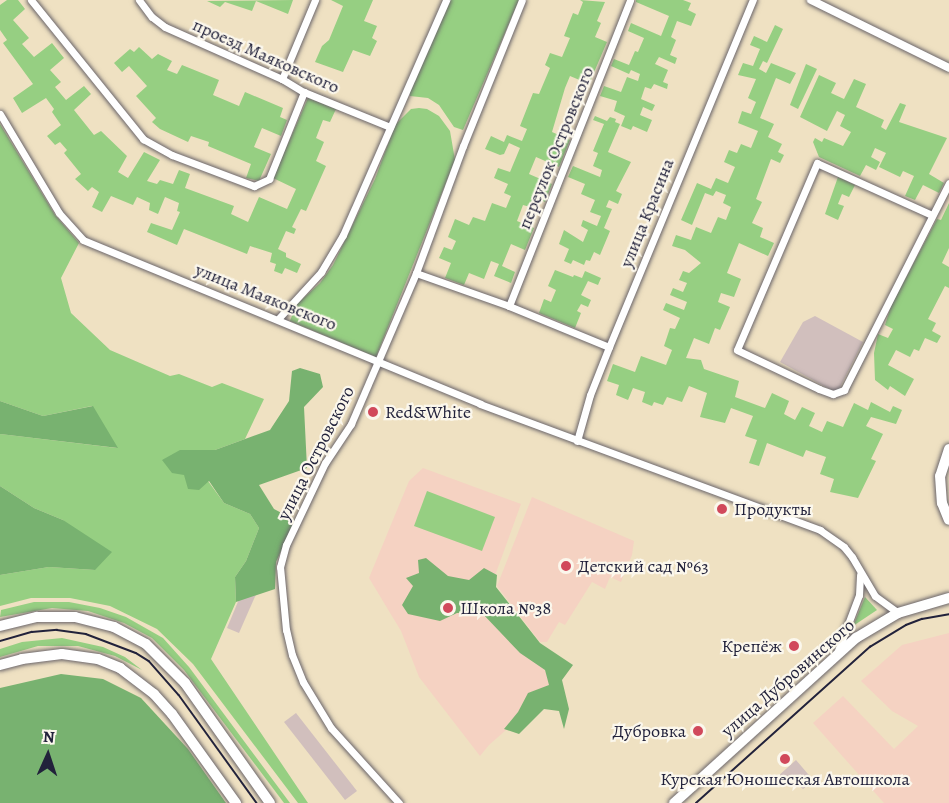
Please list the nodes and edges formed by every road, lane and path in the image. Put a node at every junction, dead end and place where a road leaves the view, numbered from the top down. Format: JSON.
{"nodes":[{"id":1,"x":31,"y":0,"type":"edge"},
{"id":2,"x":139,"y":0,"type":"edge"},
{"id":3,"x":315,"y":0,"type":"edge"},
{"id":4,"x":446,"y":0,"type":"edge"},
{"id":5,"x":522,"y":0,"type":"edge"},
{"id":6,"x":630,"y":0,"type":"edge"},
{"id":7,"x":753,"y":0,"type":"edge"},
{"id":8,"x":811,"y":0,"type":"edge"},
{"id":9,"x":949,"y":68,"type":"edge"},
{"id":10,"x":282,"y":79,"type":"junction"},
{"id":11,"x":304,"y":92,"type":"junction"},
{"id":12,"x":0,"y":114,"type":"edge"},
{"id":13,"x":390,"y":126,"type":"junction"},
{"id":14,"x":949,"y":183,"type":"edge"},
{"id":15,"x":932,"y":215,"type":"junction"},
{"id":16,"x":416,"y":273,"type":"junction"},
{"id":17,"x":509,"y":306,"type":"junction"},
{"id":18,"x":278,"y":319,"type":"junction"},
{"id":19,"x":609,"y":347,"type":"junction"},
{"id":20,"x":376,"y":361,"type":"junction"},
{"id":21,"x":577,"y":441,"type":"junction"},
{"id":22,"x":949,"y":448,"type":"edge"},
{"id":23,"x":941,"y":469,"type":"junction"},
{"id":24,"x":949,"y":495,"type":"edge"},
{"id":25,"x":949,"y":520,"type":"edge"},
{"id":26,"x":858,"y":567,"type":"junction"},
{"id":27,"x":945,"y":600,"type":"edge"},
{"id":28,"x":898,"y":613,"type":"junction"},
{"id":29,"x":0,"y":626,"type":"edge"},
{"id":30,"x":836,"y":654,"type":"junction"},
{"id":31,"x":0,"y":665,"type":"edge"},
{"id":32,"x":236,"y":803,"type":"edge"},
{"id":33,"x":270,"y":803,"type":"edge"},
{"id":34,"x":399,"y":803,"type":"edge"},
{"id":35,"x":674,"y":803,"type":"edge"}],
"edges":[{"from":1,"to":11,"type":"street"},
{"from":2,"to":10,"type":"street","name":"проезд Маяковского"},
{"from":3,"to":10,"type":"street"},
{"from":4,"to":13,"type":"street"},
{"from":5,"to":16,"type":"street","name":"улица Островского"},
{"from":6,"to":17,"type":"street","name":"переулок Островского"},
{"from":7,"to":19,"type":"street","name":"улица Красина"},
{"from":8,"to":9,"type":"street"},
{"from":10,"to":11,"type":"street","name":"проезд Маяковского"},
{"from":11,"to":13,"type":"street","name":"проезд Маяковского"},
{"from":12,"to":18,"type":"street","name":"улица Маяковского"},
{"from":13,"to":18,"type":"street"},
{"from":14,"to":15,"type":"street"},
{"from":15,"to":15,"type":"street"},
{"from":16,"to":17,"type":"street"},
{"from":16,"to":20,"type":"street","name":"улица Островского"},
{"from":17,"to":19,"type":"street"},
{"from":18,"to":20,"type":"street","name":"улица Маяковского"},
{"from":19,"to":21,"type":"street","name":"улица Красина"},
{"from":20,"to":21,"type":"street","name":"улица Маяковского"},
{"from":20,"to":34,"type":"street","name":"улица Островского"},
{"from":21,"to":26,"type":"street","name":"улица Маяковского"},
{"from":22,"to":23,"type":"main road"},
{"from":23,"to":24,"type":"main road"},
{"from":23,"to":25,"type":"main road"},
{"from":26,"to":28,"type":"street","name":"улица Маяковского"},
{"from":26,"to":30,"type":"street"},
{"from":27,"to":28,"type":"main road","name":"улица Дубровинского"},
{"from":28,"to":30,"type":"main road","name":"улица Дубровинского"},
{"from":29,"to":33,"type":"main road"},
{"from":30,"to":35,"type":"main road","name":"улица Дубровинского"},
{"from":31,"to":32,"type":"main road"}]}
